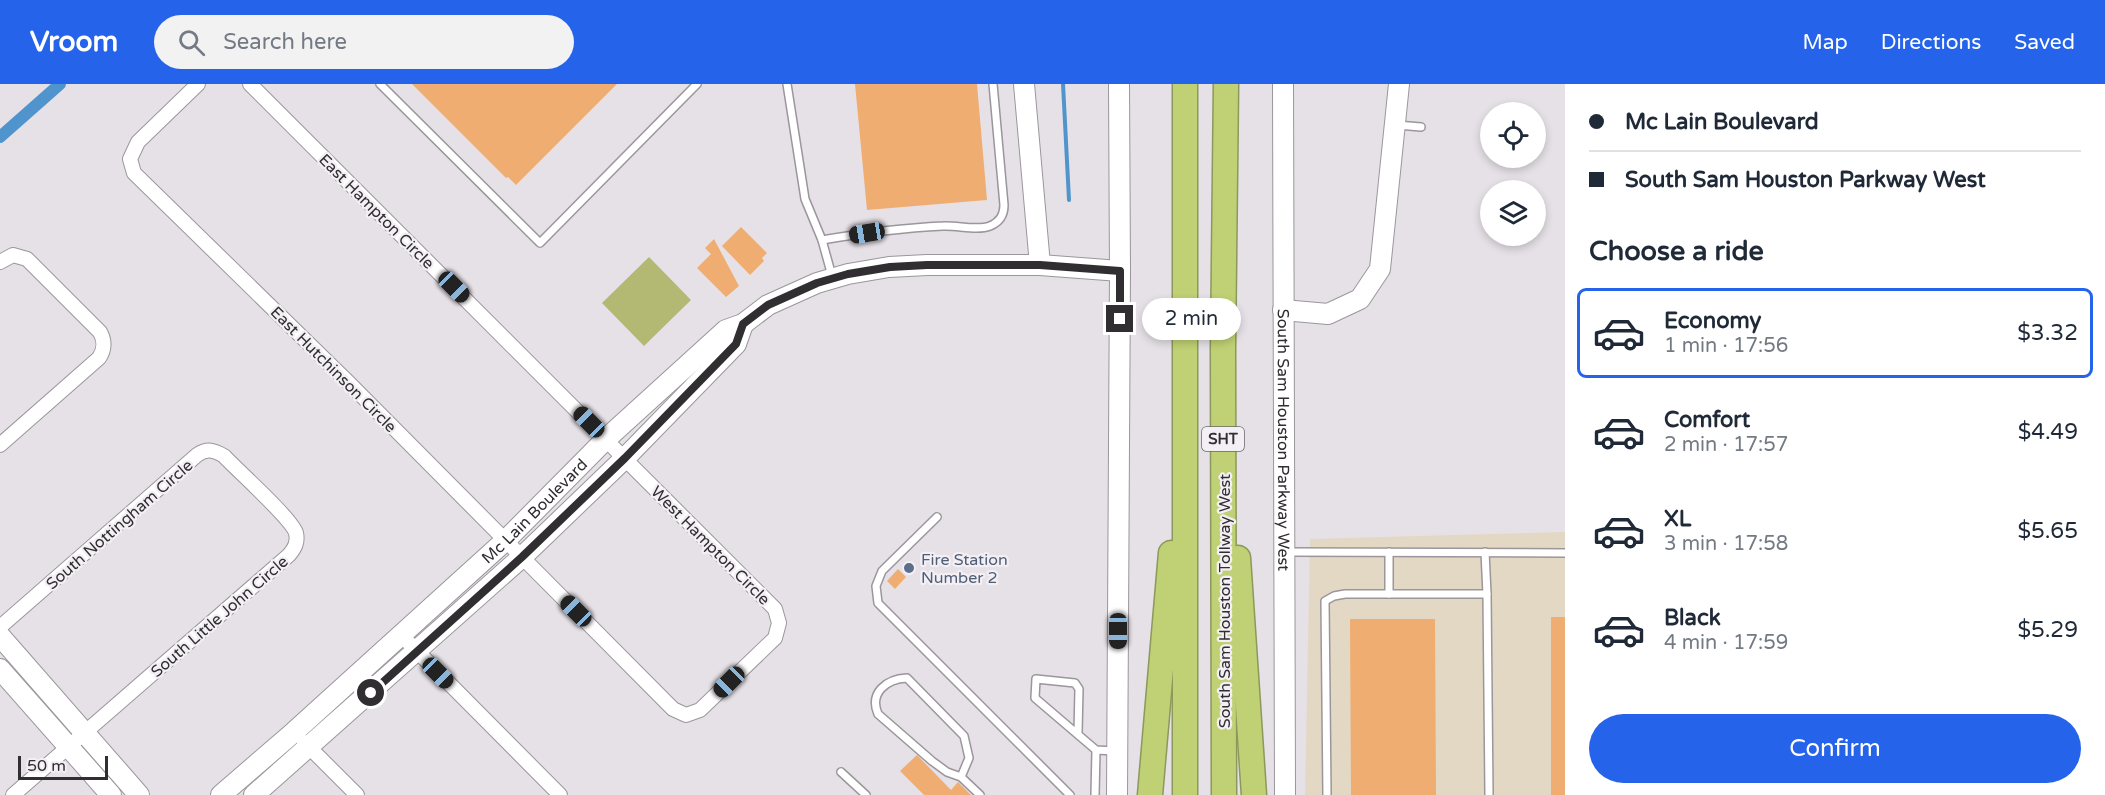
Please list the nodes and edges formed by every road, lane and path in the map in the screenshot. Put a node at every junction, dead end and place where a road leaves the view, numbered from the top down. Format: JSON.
{"nodes":[{"id":1,"x":198,"y":84,"type":"edge"},
{"id":2,"x":250,"y":84,"type":"edge"},
{"id":3,"x":380,"y":84,"type":"edge"},
{"id":4,"x":697,"y":84,"type":"edge"},
{"id":5,"x":787,"y":84,"type":"edge"},
{"id":6,"x":993,"y":84,"type":"edge"},
{"id":7,"x":1024,"y":84,"type":"edge"},
{"id":8,"x":1119,"y":84,"type":"edge"},
{"id":9,"x":1185,"y":84,"type":"edge"},
{"id":10,"x":1226,"y":84,"type":"edge"},
{"id":11,"x":1282,"y":84,"type":"edge"},
{"id":12,"x":1398,"y":84,"type":"edge"},
{"id":13,"x":1394,"y":125,"type":"junction"},
{"id":14,"x":1421,"y":127,"type":"dead end"},
{"id":15,"x":822,"y":240,"type":"junction"},
{"id":16,"x":0,"y":262,"type":"edge"},
{"id":17,"x":1040,"y":265,"type":"junction"},
{"id":18,"x":1120,"y":271,"type":"junction"},
{"id":19,"x":832,"y":278,"type":"junction"},
{"id":20,"x":1283,"y":310,"type":"junction"},
{"id":21,"x":743,"y":324,"type":"junction"},
{"id":22,"x":1223,"y":350,"type":"junction"},
{"id":23,"x":680,"y":372,"type":"junction"},
{"id":24,"x":695,"y":386,"type":"junction"},
{"id":25,"x":1184,"y":386,"type":"junction"},
{"id":26,"x":606,"y":439,"type":"junction"},
{"id":27,"x":0,"y":445,"type":"edge"},
{"id":28,"x":625,"y":458,"type":"junction"},
{"id":29,"x":240,"y":472,"type":"joint"},
{"id":30,"x":937,"y":517,"type":"dead end"},
{"id":31,"x":506,"y":540,"type":"junction"},
{"id":32,"x":1285,"y":552,"type":"junction"},
{"id":33,"x":1389,"y":552,"type":"junction"},
{"id":34,"x":1485,"y":552,"type":"junction"},
{"id":35,"x":1565,"y":552,"type":"edge"},
{"id":36,"x":522,"y":557,"type":"junction"},
{"id":37,"x":1389,"y":594,"type":"junction"},
{"id":38,"x":1487,"y":594,"type":"junction"},
{"id":39,"x":0,"y":627,"type":"edge"},
{"id":40,"x":0,"y":636,"type":"edge"},
{"id":41,"x":402,"y":636,"type":"junction"},
{"id":42,"x":417,"y":652,"type":"junction"},
{"id":43,"x":0,"y":669,"type":"edge"},
{"id":44,"x":294,"y":732,"type":"junction"},
{"id":45,"x":84,"y":733,"type":"junction"},
{"id":46,"x":1078,"y":733,"type":"junction"},
{"id":47,"x":68,"y":747,"type":"junction"},
{"id":48,"x":309,"y":747,"type":"junction"},
{"id":49,"x":1096,"y":750,"type":"junction"},
{"id":50,"x":1117,"y":751,"type":"junction"},
{"id":51,"x":841,"y":772,"type":"dead end"},
{"id":52,"x":961,"y":777,"type":"junction"},
{"id":53,"x":225,"y":794,"type":"edge"},
{"id":54,"x":13,"y":795,"type":"edge"},
{"id":55,"x":111,"y":795,"type":"edge"},
{"id":56,"x":139,"y":795,"type":"edge"},
{"id":57,"x":254,"y":795,"type":"edge"},
{"id":58,"x":357,"y":795,"type":"edge"},
{"id":59,"x":560,"y":795,"type":"edge"},
{"id":60,"x":866,"y":795,"type":"edge"},
{"id":61,"x":980,"y":795,"type":"edge"},
{"id":62,"x":1070,"y":795,"type":"edge"},
{"id":63,"x":1095,"y":795,"type":"edge"},
{"id":64,"x":1117,"y":795,"type":"edge"},
{"id":65,"x":1150,"y":795,"type":"edge"},
{"id":66,"x":1185,"y":795,"type":"edge"},
{"id":67,"x":1224,"y":795,"type":"edge"},
{"id":68,"x":1254,"y":795,"type":"edge"},
{"id":69,"x":1286,"y":795,"type":"edge"},
{"id":70,"x":1327,"y":795,"type":"edge"},
{"id":71,"x":1489,"y":795,"type":"edge"}],
"edges":[{"from":1,"to":31,"type":"street","name":"East Hutchinson Circle"},
{"from":2,"to":26,"type":"street","name":"East Hampton Circle"},
{"from":3,"to":4,"type":"lane"},
{"from":5,"to":15,"type":"lane"},
{"from":6,"to":15,"type":"lane"},
{"from":7,"to":17,"type":"street"},
{"from":8,"to":18,"type":"street"},
{"from":9,"to":25,"type":"highway","number":"SHT"},
{"from":10,"to":22,"type":"highway","name":"South Sam Houston Tollway West","number":"SHT"},
{"from":11,"to":20,"type":"street","name":"South Sam Houston Parkway West"},
{"from":12,"to":13,"type":"street"},
{"from":13,"to":14,"type":"lane"},
{"from":13,"to":20,"type":"street"},
{"from":15,"to":19,"type":"lane"},
{"from":16,"to":27,"type":"street"},
{"from":17,"to":18,"type":"street"},
{"from":17,"to":19,"type":"street"},
{"from":18,"to":50,"type":"street"},
{"from":19,"to":21,"type":"street"},
{"from":20,"to":32,"type":"street","name":"South Sam Houston Parkway West"},
{"from":21,"to":23,"type":"street","name":"Mc Lain Boulevard"},
{"from":21,"to":24,"type":"street","name":"Mc Lain Boulevard"},
{"from":22,"to":67,"type":"highway","name":"South Sam Houston Tollway West","number":"SHT"},
{"from":22,"to":68,"type":"highway"},
{"from":23,"to":24,"type":"street"},
{"from":23,"to":26,"type":"street","name":"Mc Lain Boulevard"},
{"from":24,"to":28,"type":"street","name":"Mc Lain Boulevard"},
{"from":25,"to":65,"type":"highway"},
{"from":25,"to":66,"type":"highway","number":"SHT"},
{"from":26,"to":28,"type":"street","name":"West Hampton Circle"},
{"from":26,"to":31,"type":"street","name":"Mc Lain Boulevard"},
{"from":28,"to":36,"type":"street","name":"Mc Lain Boulevard"},
{"from":28,"to":36,"type":"street","name":"West Hampton Circle"},
{"from":29,"to":39,"type":"street","name":"South Nottingham Circle"},
{"from":29,"to":45,"type":"street","name":"South Little John Circle"},
{"from":30,"to":62,"type":"lane"},
{"from":31,"to":36,"type":"street","name":"East Hutchinson Circle"},
{"from":31,"to":41,"type":"street","name":"Mc Lain Boulevard"},
{"from":32,"to":33,"type":"lane"},
{"from":32,"to":69,"type":"street","name":"South Sam Houston Parkway West"},
{"from":33,"to":34,"type":"lane"},
{"from":33,"to":37,"type":"lane"},
{"from":34,"to":35,"type":"lane"},
{"from":34,"to":38,"type":"lane"},
{"from":36,"to":42,"type":"street","name":"Mc Lain Boulevard"},
{"from":37,"to":38,"type":"lane"},
{"from":37,"to":70,"type":"lane"},
{"from":38,"to":71,"type":"lane"},
{"from":40,"to":45,"type":"street"},
{"from":41,"to":42,"type":"street"},
{"from":41,"to":44,"type":"street","name":"Mc Lain Boulevard"},
{"from":42,"to":48,"type":"street","name":"Mc Lain Boulevard"},
{"from":42,"to":59,"type":"street"},
{"from":43,"to":47,"type":"street"},
{"from":44,"to":48,"type":"street"},
{"from":44,"to":53,"type":"street","name":"Mc Lain Boulevard"},
{"from":45,"to":47,"type":"street","name":"South Little John Circle"},
{"from":45,"to":56,"type":"street"},
{"from":46,"to":46,"type":"lane"},
{"from":46,"to":49,"type":"lane"},
{"from":47,"to":54,"type":"street","name":"South Little John Circle"},
{"from":47,"to":55,"type":"street"},
{"from":48,"to":57,"type":"street","name":"Mc Lain Boulevard"},
{"from":48,"to":58,"type":"street"},
{"from":49,"to":50,"type":"lane"},
{"from":49,"to":63,"type":"lane"},
{"from":50,"to":64,"type":"street"},
{"from":51,"to":60,"type":"lane"},
{"from":52,"to":52,"type":"lane"},
{"from":52,"to":61,"type":"lane"}]}
